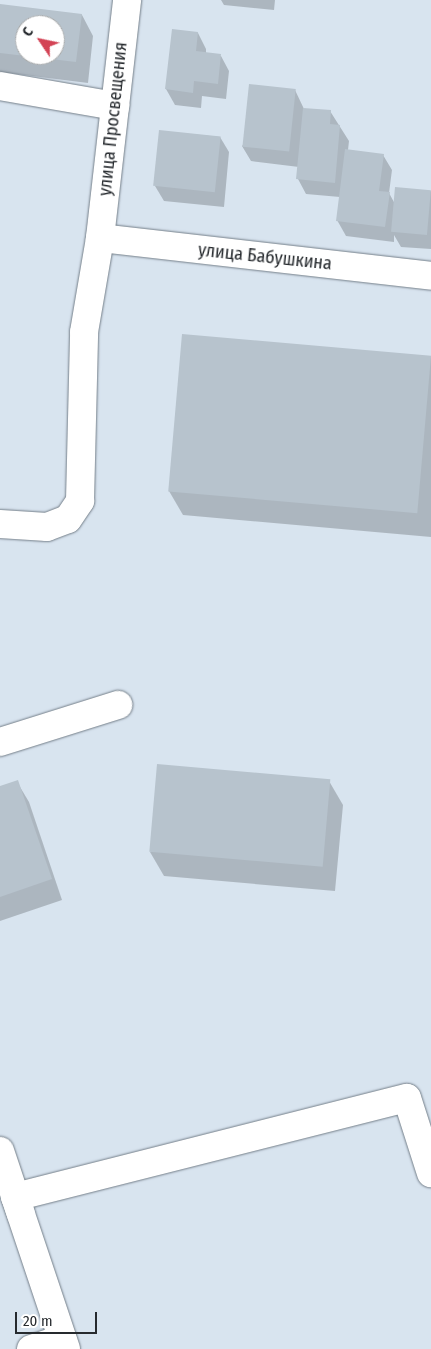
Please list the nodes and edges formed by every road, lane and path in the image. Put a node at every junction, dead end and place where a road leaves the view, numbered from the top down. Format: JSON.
{"nodes":[{"id":1,"x":126,"y":0,"type":"edge"},
{"id":2,"x":0,"y":86,"type":"edge"},
{"id":3,"x":115,"y":106,"type":"junction"},
{"id":4,"x":100,"y":238,"type":"junction"},
{"id":5,"x":431,"y":276,"type":"edge"},
{"id":6,"x":0,"y":524,"type":"edge"},
{"id":7,"x":118,"y":705,"type":"dead end"},
{"id":8,"x":0,"y":742,"type":"edge"},
{"id":9,"x":0,"y":1151,"type":"edge"},
{"id":10,"x":431,"y":1173,"type":"edge"},
{"id":11,"x":15,"y":1197,"type":"junction"},
{"id":12,"x":64,"y":1346,"type":"edge"},
{"id":13,"x":31,"y":1349,"type":"edge"}],
"edges":[{"from":1,"to":3,"type":"street","name":"улица Просвещения"},
{"from":2,"to":3,"type":"street"},
{"from":3,"to":4,"type":"street","name":"улица Просвещения"},
{"from":4,"to":5,"type":"street","name":"улица Бабушкина"},
{"from":4,"to":6,"type":"street","name":"улица Просвещения"},
{"from":7,"to":8,"type":"street"},
{"from":9,"to":11,"type":"street"},
{"from":10,"to":11,"type":"street"},
{"from":11,"to":12,"type":"street"},
{"from":12,"to":13,"type":"street"}]}
